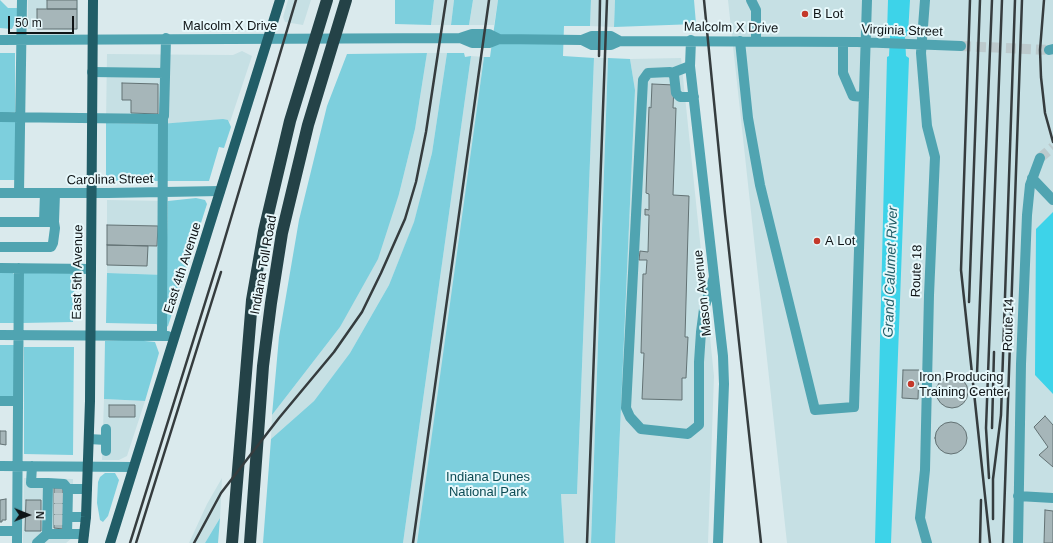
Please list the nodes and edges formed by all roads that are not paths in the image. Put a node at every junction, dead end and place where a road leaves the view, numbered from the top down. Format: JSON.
{"nodes":[{"id":1,"x":22,"y":0,"type":"edge"},
{"id":2,"x":93,"y":0,"type":"edge"},
{"id":3,"x":280,"y":0,"type":"edge"},
{"id":4,"x":321,"y":0,"type":"edge"},
{"id":5,"x":327,"y":0,"type":"edge"},
{"id":6,"x":346,"y":0,"type":"edge"},
{"id":7,"x":354,"y":0,"type":"edge"},
{"id":8,"x":750,"y":0,"type":"edge"},
{"id":9,"x":867,"y":0,"type":"edge"},
{"id":10,"x":926,"y":0,"type":"edge"},
{"id":11,"x":166,"y":38,"type":"junction"},
{"id":12,"x":269,"y":39,"type":"junction"},
{"id":13,"x":0,"y":40,"type":"edge"},
{"id":14,"x":21,"y":40,"type":"junction"},
{"id":15,"x":93,"y":40,"type":"junction"},
{"id":16,"x":691,"y":40,"type":"junction"},
{"id":17,"x":740,"y":41,"type":"junction"},
{"id":18,"x":756,"y":41,"type":"junction"},
{"id":19,"x":842,"y":42,"type":"junction"},
{"id":20,"x":865,"y":43,"type":"junction"},
{"id":21,"x":921,"y":45,"type":"junction"},
{"id":22,"x":961,"y":46,"type":"tunnel mouth"},
{"id":23,"x":309,"y":58,"type":"junction"},
{"id":24,"x":329,"y":58,"type":"junction"},
{"id":25,"x":690,"y":66,"type":"junction"},
{"id":26,"x":92,"y":72,"type":"junction"},
{"id":27,"x":165,"y":73,"type":"junction"},
{"id":28,"x":672,"y":73,"type":"junction"},
{"id":29,"x":694,"y":97,"type":"junction"},
{"id":30,"x":864,"y":97,"type":"junction"},
{"id":31,"x":0,"y":117,"type":"edge"},
{"id":32,"x":21,"y":118,"type":"junction"},
{"id":33,"x":93,"y":118,"type":"junction"},
{"id":34,"x":163,"y":118,"type":"junction"},
{"id":35,"x":1040,"y":158,"type":"tunnel mouth"},
{"id":36,"x":1032,"y":178,"type":"junction"},
{"id":37,"x":220,"y":191,"type":"junction"},
{"id":38,"x":163,"y":192,"type":"junction"},
{"id":39,"x":0,"y":193,"type":"edge"},
{"id":40,"x":20,"y":193,"type":"junction"},
{"id":41,"x":44,"y":193,"type":"junction"},
{"id":42,"x":55,"y":193,"type":"junction"},
{"id":43,"x":92,"y":193,"type":"junction"},
{"id":44,"x":1053,"y":200,"type":"edge"},
{"id":45,"x":0,"y":222,"type":"edge"},
{"id":46,"x":44,"y":222,"type":"junction"},
{"id":47,"x":54,"y":222,"type":"junction"},
{"id":48,"x":0,"y":247,"type":"edge"},
{"id":49,"x":0,"y":268,"type":"edge"},
{"id":50,"x":19,"y":268,"type":"junction"},
{"id":51,"x":91,"y":270,"type":"junction"},
{"id":52,"x":714,"y":276,"type":"junction"},
{"id":53,"x":0,"y":335,"type":"edge"},
{"id":54,"x":19,"y":335,"type":"junction"},
{"id":55,"x":91,"y":335,"type":"junction"},
{"id":56,"x":162,"y":336,"type":"junction"},
{"id":57,"x":175,"y":336,"type":"junction"},
{"id":58,"x":0,"y":400,"type":"edge"},
{"id":59,"x":18,"y":401,"type":"junction"},
{"id":60,"x":106,"y":429,"type":"dead end"},
{"id":61,"x":89,"y":439,"type":"junction"},
{"id":62,"x":106,"y":440,"type":"junction"},
{"id":63,"x":106,"y":451,"type":"dead end"},
{"id":64,"x":0,"y":466,"type":"edge"},
{"id":65,"x":17,"y":466,"type":"junction"},
{"id":66,"x":32,"y":466,"type":"junction"},
{"id":67,"x":61,"y":466,"type":"junction"},
{"id":68,"x":88,"y":467,"type":"junction"},
{"id":69,"x":133,"y":468,"type":"junction"},
{"id":70,"x":48,"y":484,"type":"junction"},
{"id":71,"x":87,"y":489,"type":"junction"},
{"id":72,"x":60,"y":494,"type":"junction"},
{"id":73,"x":1018,"y":496,"type":"junction"},
{"id":74,"x":1053,"y":498,"type":"edge"},
{"id":75,"x":59,"y":515,"type":"junction"},
{"id":76,"x":86,"y":517,"type":"junction"},
{"id":77,"x":0,"y":531,"type":"edge"},
{"id":78,"x":17,"y":531,"type":"junction"},
{"id":79,"x":47,"y":534,"type":"junction"},
{"id":80,"x":67,"y":534,"type":"junction"},
{"id":81,"x":84,"y":539,"type":"edge"},
{"id":82,"x":17,"y":543,"type":"edge"},
{"id":83,"x":37,"y":543,"type":"edge"},
{"id":84,"x":110,"y":543,"type":"edge"},
{"id":85,"x":232,"y":543,"type":"edge"},
{"id":86,"x":250,"y":543,"type":"edge"},
{"id":87,"x":718,"y":543,"type":"edge"},
{"id":88,"x":926,"y":543,"type":"edge"},
{"id":89,"x":1018,"y":543,"type":"edge"}],
"edges":[{"from":1,"to":14,"type":"street"},
{"from":2,"to":15,"type":"main road","name":"East 5th Avenue"},
{"from":3,"to":12,"type":"main road","name":"East 4th Avenue"},
{"from":4,"to":23,"type":"highway"},
{"from":5,"to":23,"type":"highway","name":"Indiana Toll Road"},
{"from":6,"to":24,"type":"highway","name":"Indiana Toll Road"},
{"from":7,"to":24,"type":"highway"},
{"from":8,"to":18,"type":"street"},
{"from":9,"to":20,"type":"street"},
{"from":10,"to":21,"type":"street","name":"Route 18"},
{"from":11,"to":12,"type":"street","name":"Malcolm X Drive"},
{"from":11,"to":15,"type":"street","name":"Malcolm X Drive"},
{"from":11,"to":27,"type":"street"},
{"from":12,"to":16,"type":"street","name":"Malcolm X Drive"},
{"from":12,"to":37,"type":"main road","name":"East 4th Avenue"},
{"from":13,"to":14,"type":"street","name":"Malcolm X Drive"},
{"from":14,"to":15,"type":"street","name":"Malcolm X Drive"},
{"from":14,"to":32,"type":"street"},
{"from":15,"to":26,"type":"main road","name":"East 5th Avenue"},
{"from":16,"to":17,"type":"street","name":"Malcolm X Drive"},
{"from":16,"to":25,"type":"street","name":"Mason Avenue"},
{"from":17,"to":18,"type":"street","name":"Malcolm X Drive"},
{"from":17,"to":30,"type":"street"},
{"from":18,"to":19,"type":"street","name":"Malcolm X Drive"},
{"from":19,"to":20,"type":"street","name":"Virginia Street"},
{"from":19,"to":30,"type":"street"},
{"from":20,"to":21,"type":"street","name":"Virginia Street"},
{"from":20,"to":30,"type":"street"},
{"from":21,"to":22,"type":"street","name":"Virginia Street"},
{"from":21,"to":88,"type":"street","name":"Route 18"},
{"from":23,"to":85,"type":"highway","name":"Indiana Toll Road"},
{"from":24,"to":86,"type":"highway","name":"Indiana Toll Road"},
{"from":25,"to":28,"type":"street"},
{"from":25,"to":29,"type":"street","name":"Mason Avenue"},
{"from":26,"to":27,"type":"street"},
{"from":26,"to":33,"type":"main road","name":"East 5th Avenue"},
{"from":27,"to":34,"type":"street"},
{"from":28,"to":29,"type":"street"},
{"from":28,"to":52,"type":"street"},
{"from":29,"to":52,"type":"street","name":"Mason Avenue"},
{"from":31,"to":32,"type":"street"},
{"from":32,"to":33,"type":"street"},
{"from":32,"to":40,"type":"street"},
{"from":33,"to":34,"type":"street"},
{"from":33,"to":43,"type":"main road","name":"East 5th Avenue"},
{"from":34,"to":38,"type":"street"},
{"from":35,"to":36,"type":"street","name":"Route 14"},
{"from":36,"to":44,"type":"street"},
{"from":36,"to":73,"type":"street","name":"Route 14"},
{"from":37,"to":38,"type":"street","name":"Carolina Street"},
{"from":37,"to":57,"type":"main road","name":"East 4th Avenue"},
{"from":38,"to":43,"type":"street","name":"Carolina Street"},
{"from":38,"to":56,"type":"street"},
{"from":39,"to":40,"type":"street","name":"Carolina Street"},
{"from":40,"to":41,"type":"street","name":"Carolina Street"},
{"from":41,"to":42,"type":"street","name":"Carolina Street"},
{"from":41,"to":46,"type":"street"},
{"from":42,"to":43,"type":"street","name":"Carolina Street"},
{"from":42,"to":47,"type":"street"},
{"from":43,"to":51,"type":"main road","name":"East 5th Avenue"},
{"from":45,"to":46,"type":"street"},
{"from":46,"to":47,"type":"street"},
{"from":47,"to":48,"type":"street"},
{"from":49,"to":50,"type":"street"},
{"from":50,"to":51,"type":"street"},
{"from":50,"to":54,"type":"street"},
{"from":51,"to":55,"type":"main road","name":"East 5th Avenue"},
{"from":52,"to":87,"type":"street","name":"Mason Avenue"},
{"from":53,"to":54,"type":"street"},
{"from":54,"to":55,"type":"street"},
{"from":54,"to":59,"type":"street"},
{"from":55,"to":56,"type":"street"},
{"from":55,"to":61,"type":"main road","name":"East 5th Avenue"},
{"from":56,"to":57,"type":"street"},
{"from":57,"to":69,"type":"main road","name":"East 4th Avenue"},
{"from":58,"to":59,"type":"street"},
{"from":59,"to":65,"type":"street"},
{"from":60,"to":62,"type":"street"},
{"from":61,"to":62,"type":"street"},
{"from":61,"to":68,"type":"main road","name":"East 5th Avenue"},
{"from":62,"to":63,"type":"street"},
{"from":64,"to":65,"type":"street"},
{"from":65,"to":66,"type":"street"},
{"from":65,"to":78,"type":"street"},
{"from":66,"to":67,"type":"street"},
{"from":66,"to":70,"type":"street"},
{"from":67,"to":68,"type":"street"},
{"from":67,"to":72,"type":"street"},
{"from":68,"to":69,"type":"street"},
{"from":68,"to":71,"type":"main road","name":"East 5th Avenue"},
{"from":69,"to":84,"type":"main road","name":"East 4th Avenue"},
{"from":70,"to":72,"type":"street"},
{"from":70,"to":72,"type":"street"},
{"from":71,"to":72,"type":"street"},
{"from":71,"to":76,"type":"main road","name":"East 5th Avenue"},
{"from":72,"to":75,"type":"street"},
{"from":72,"to":75,"type":"street"},
{"from":73,"to":74,"type":"street"},
{"from":73,"to":89,"type":"street","name":"Route 14"},
{"from":75,"to":76,"type":"street"},
{"from":75,"to":79,"type":"street"},
{"from":75,"to":80,"type":"street"},
{"from":76,"to":81,"type":"main road","name":"East 5th Avenue"},
{"from":77,"to":78,"type":"street"},
{"from":78,"to":82,"type":"street"},
{"from":79,"to":80,"type":"street"},
{"from":79,"to":83,"type":"street"},
{"from":80,"to":81,"type":"street"}]}
